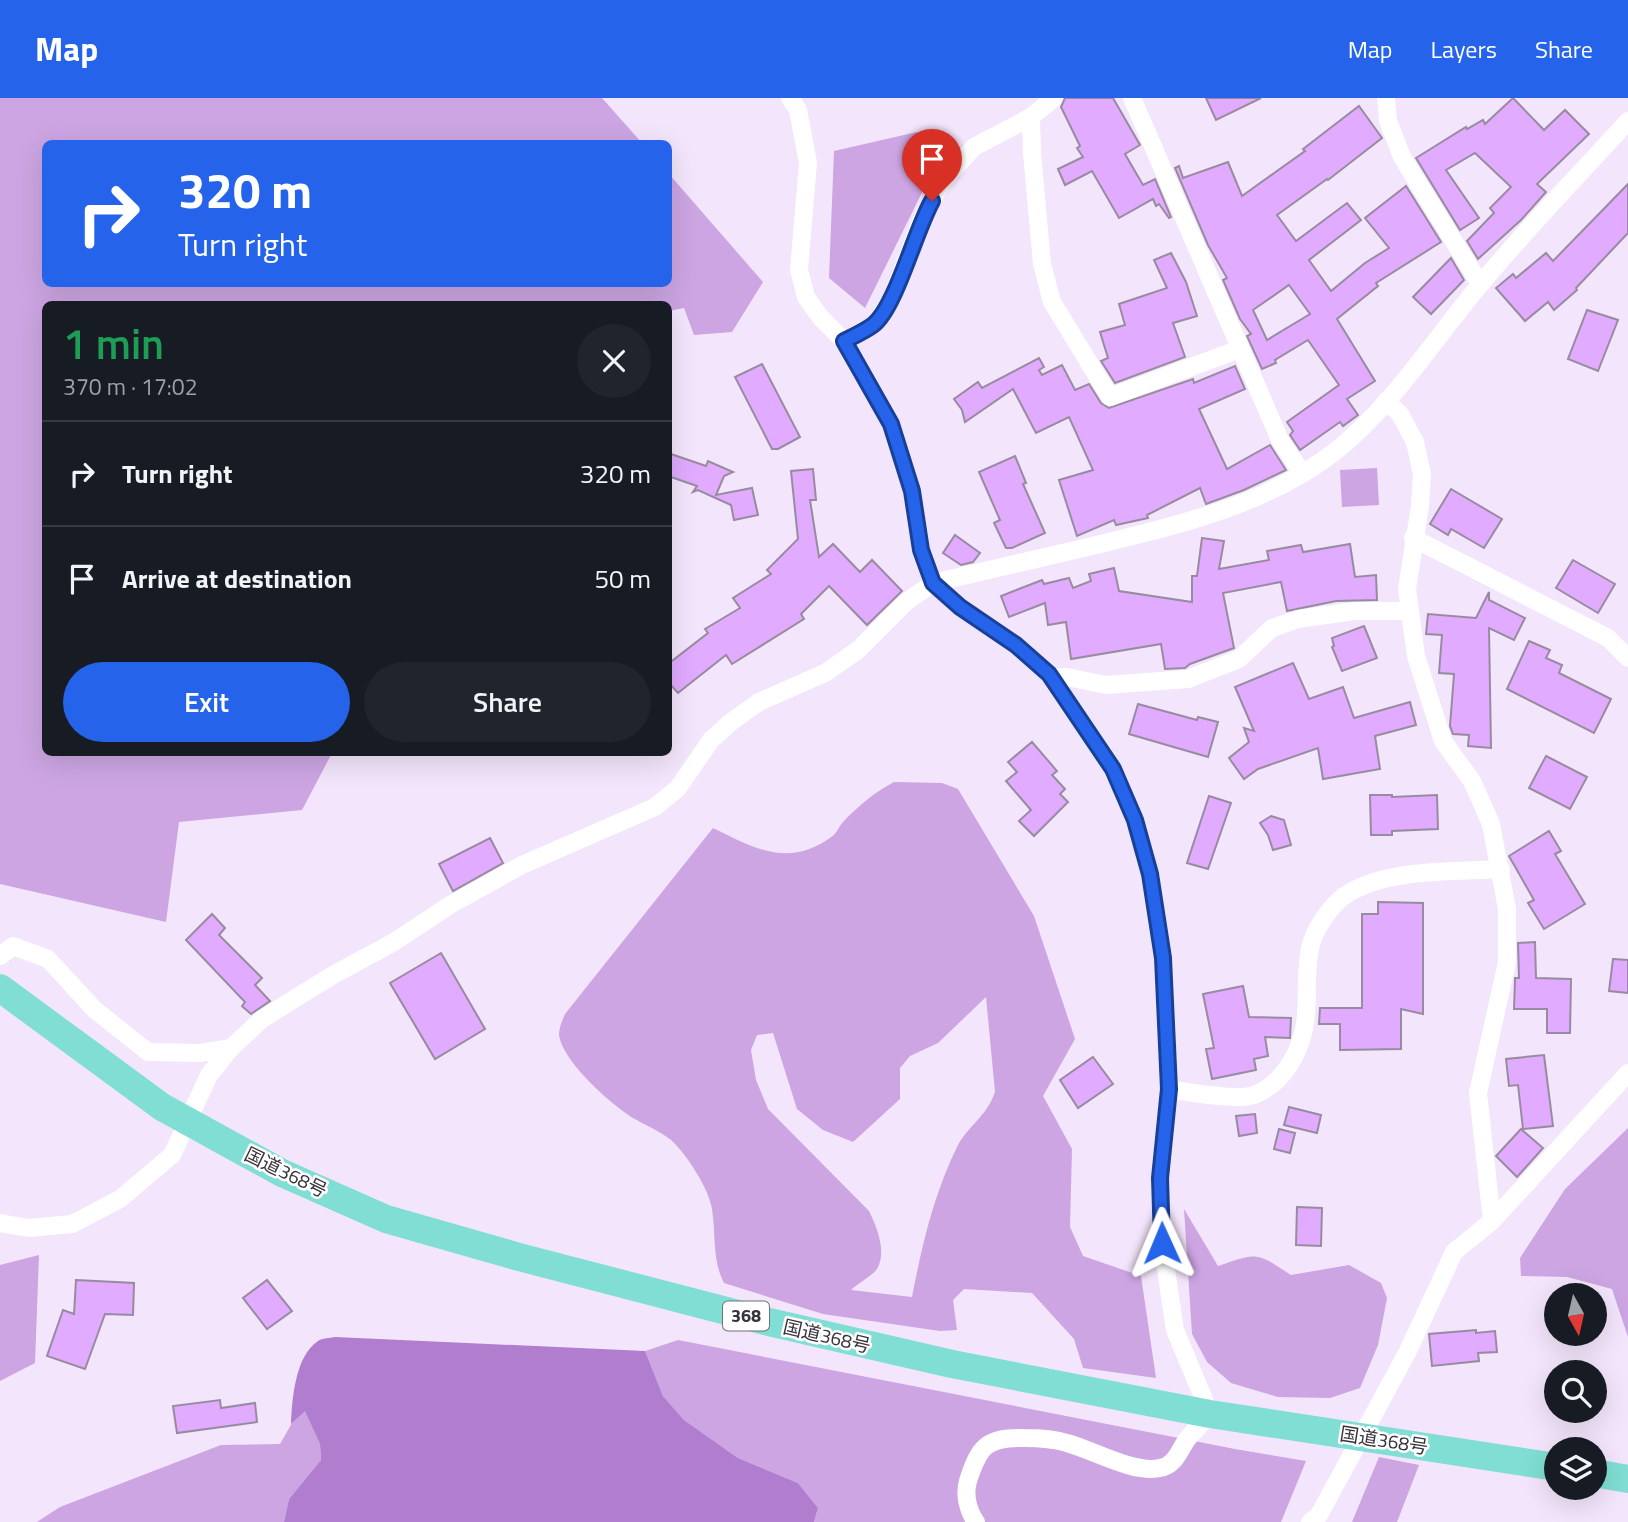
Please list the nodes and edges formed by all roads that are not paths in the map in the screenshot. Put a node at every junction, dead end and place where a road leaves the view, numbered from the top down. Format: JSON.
{"nodes":[{"id":1,"x":790,"y":98,"type":"edge"},
{"id":2,"x":1054,"y":98,"type":"edge"},
{"id":3,"x":1132,"y":98,"type":"edge"},
{"id":4,"x":1386,"y":98,"type":"edge"},
{"id":5,"x":1031,"y":117,"type":"junction"},
{"id":6,"x":1628,"y":121,"type":"edge"},
{"id":7,"x":1480,"y":284,"type":"junction"},
{"id":8,"x":844,"y":341,"type":"junction"},
{"id":9,"x":1240,"y":349,"type":"junction"},
{"id":10,"x":1387,"y":401,"type":"junction"},
{"id":11,"x":1302,"y":473,"type":"junction"},
{"id":12,"x":1413,"y":538,"type":"junction"},
{"id":13,"x":933,"y":583,"type":"junction"},
{"id":14,"x":1409,"y":611,"type":"junction"},
{"id":15,"x":1628,"y":658,"type":"edge"},
{"id":16,"x":1052,"y":678,"type":"junction"},
{"id":17,"x":1501,"y":869,"type":"junction"},
{"id":18,"x":7,"y":951,"type":"edge"},
{"id":19,"x":0,"y":988,"type":"edge"},
{"id":20,"x":231,"y":1048,"type":"junction"},
{"id":21,"x":1628,"y":1073,"type":"edge"},
{"id":22,"x":1169,"y":1089,"type":"junction"},
{"id":23,"x":187,"y":1120,"type":"junction"},
{"id":24,"x":1492,"y":1221,"type":"junction"},
{"id":25,"x":0,"y":1223,"type":"edge"},
{"id":26,"x":1210,"y":1414,"type":"junction"},
{"id":27,"x":1544,"y":1465,"type":"edge"},
{"id":28,"x":1607,"y":1475,"type":"edge"},
{"id":29,"x":1628,"y":1479,"type":"edge"},
{"id":30,"x":1315,"y":1518,"type":"edge"},
{"id":31,"x":976,"y":1522,"type":"edge"}],
"edges":[{"from":1,"to":8,"type":"street"},
{"from":2,"to":5,"type":"street"},
{"from":3,"to":9,"type":"street"},
{"from":4,"to":7,"type":"street"},
{"from":5,"to":8,"type":"street"},
{"from":5,"to":9,"type":"street"},
{"from":6,"to":7,"type":"street"},
{"from":7,"to":10,"type":"street"},
{"from":8,"to":13,"type":"street"},
{"from":9,"to":11,"type":"street"},
{"from":10,"to":11,"type":"street"},
{"from":10,"to":12,"type":"street"},
{"from":11,"to":13,"type":"street"},
{"from":12,"to":14,"type":"street"},
{"from":12,"to":15,"type":"street"},
{"from":13,"to":16,"type":"street"},
{"from":13,"to":20,"type":"street"},
{"from":14,"to":16,"type":"street"},
{"from":14,"to":17,"type":"street"},
{"from":16,"to":22,"type":"street"},
{"from":17,"to":22,"type":"street"},
{"from":17,"to":24,"type":"street"},
{"from":18,"to":20,"type":"street"},
{"from":19,"to":23,"type":"highway","name":"国道368号","number":"368"},
{"from":20,"to":23,"type":"street"},
{"from":21,"to":24,"type":"street"},
{"from":22,"to":26,"type":"street"},
{"from":23,"to":25,"type":"street"},
{"from":23,"to":26,"type":"highway","name":"国道368号","number":"368"},
{"from":24,"to":30,"type":"street"},
{"from":26,"to":27,"type":"highway","name":"国道368号","number":"368"},
{"from":26,"to":31,"type":"street"},
{"from":28,"to":29,"type":"highway"}]}
